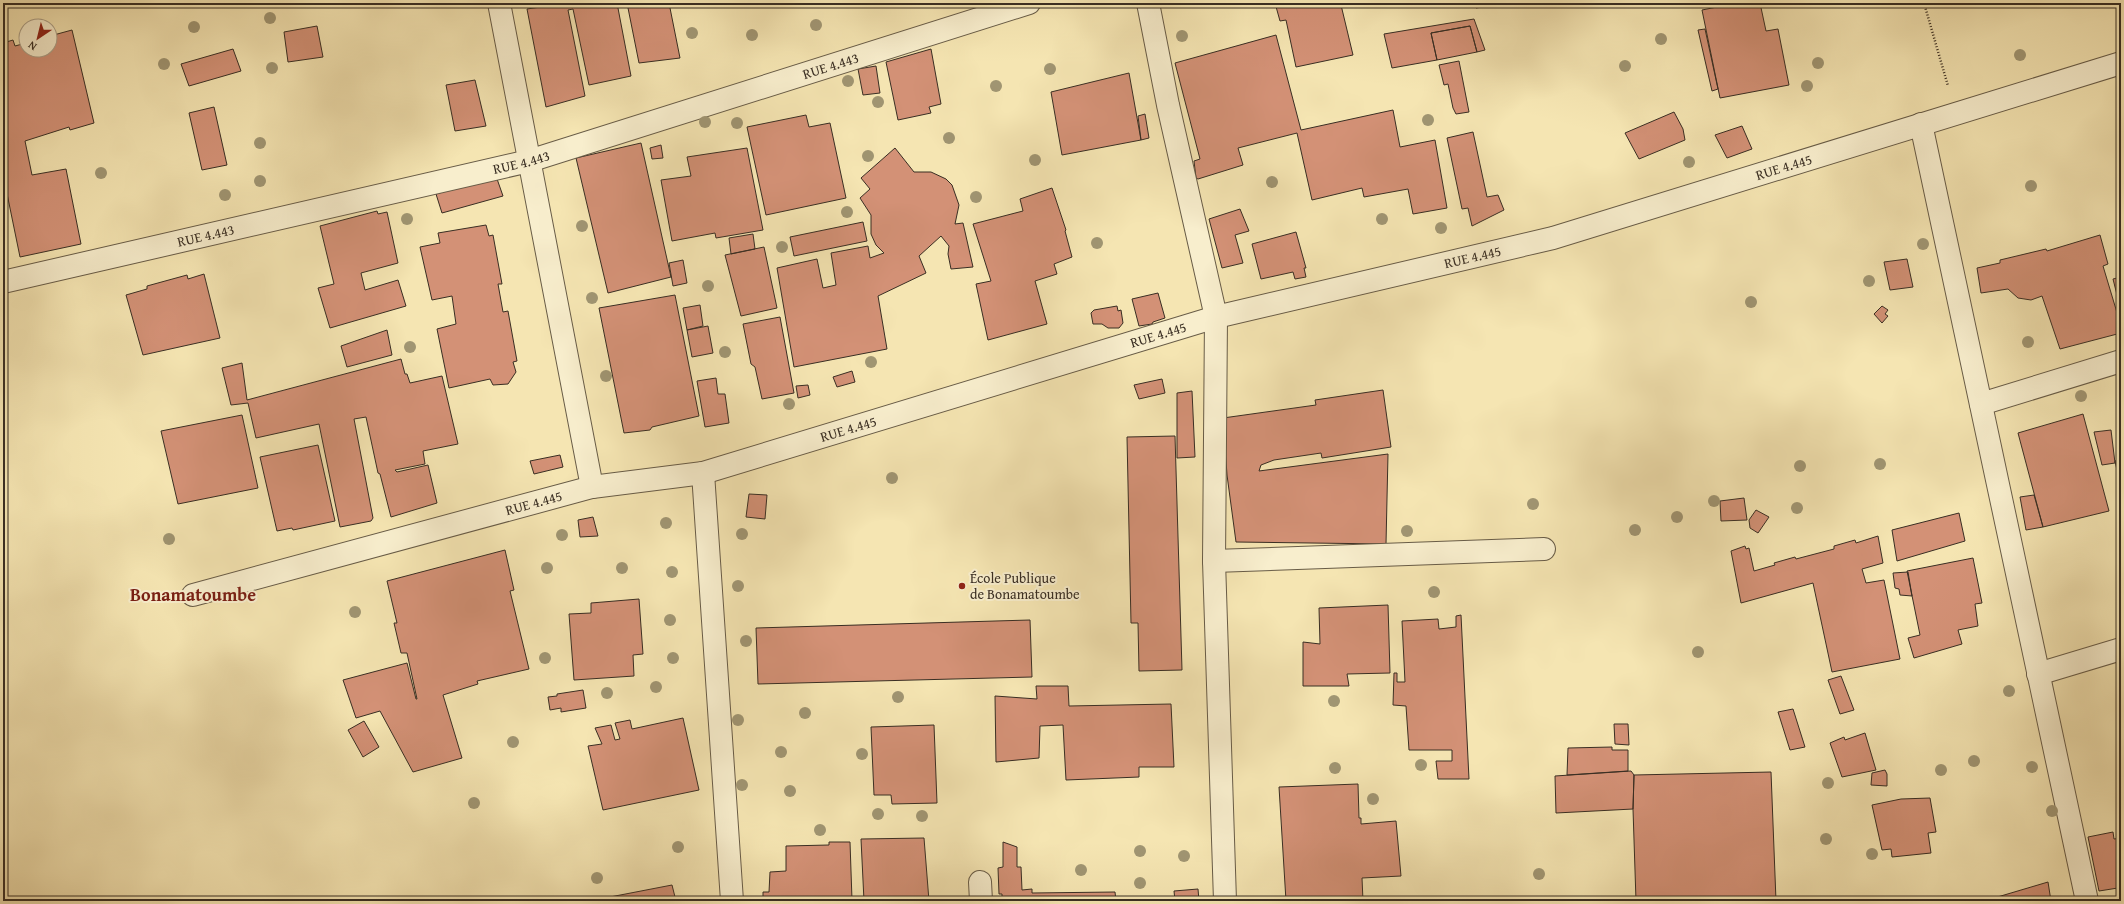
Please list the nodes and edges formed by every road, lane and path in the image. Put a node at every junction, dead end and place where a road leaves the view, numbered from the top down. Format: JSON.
{"nodes":[{"id":1,"x":499,"y":3,"type":"edge"},
{"id":2,"x":1029,"y":3,"type":"edge"},
{"id":3,"x":1148,"y":3,"type":"edge"},
{"id":4,"x":1924,"y":3,"type":"edge"},
{"id":5,"x":2121,"y":64,"type":"edge"},
{"id":6,"x":1957,"y":114,"type":"junction"},
{"id":7,"x":1921,"y":124,"type":"junction"},
{"id":8,"x":529,"y":161,"type":"junction"},
{"id":9,"x":3,"y":282,"type":"edge"},
{"id":10,"x":1216,"y":317,"type":"junction"},
{"id":11,"x":2121,"y":361,"type":"edge"},
{"id":12,"x":1980,"y":404,"type":"junction"},
{"id":13,"x":703,"y":473,"type":"junction"},
{"id":14,"x":592,"y":487,"type":"junction"},
{"id":15,"x":1544,"y":550,"type":"dead end"},
{"id":16,"x":1214,"y":561,"type":"junction"},
{"id":17,"x":193,"y":595,"type":"dead end"},
{"id":18,"x":2121,"y":649,"type":"edge"},
{"id":19,"x":2038,"y":674,"type":"junction"},
{"id":20,"x":732,"y":901,"type":"edge"},
{"id":21,"x":1225,"y":901,"type":"edge"},
{"id":22,"x":2087,"y":901,"type":"edge"}],
"edges":[{"from":1,"to":8,"type":"street"},
{"from":2,"to":8,"type":"street","name":"RUE 4.443"},
{"from":3,"to":10,"type":"street"},
{"from":4,"to":6,"type":"path"},
{"from":5,"to":6,"type":"street","name":"RUE 4.445"},
{"from":6,"to":7,"type":"street","name":"RUE 4.445"},
{"from":7,"to":10,"type":"street","name":"RUE 4.445"},
{"from":7,"to":12,"type":"street"},
{"from":8,"to":9,"type":"street","name":"RUE 4.443"},
{"from":8,"to":14,"type":"street"},
{"from":10,"to":13,"type":"street","name":"RUE 4.445"},
{"from":10,"to":16,"type":"street"},
{"from":11,"to":12,"type":"street"},
{"from":12,"to":19,"type":"street"},
{"from":13,"to":14,"type":"street","name":"RUE 4.445"},
{"from":13,"to":20,"type":"street"},
{"from":14,"to":17,"type":"street","name":"RUE 4.445"},
{"from":15,"to":16,"type":"street"},
{"from":16,"to":21,"type":"street"},
{"from":18,"to":19,"type":"street"},
{"from":19,"to":22,"type":"street"}]}
